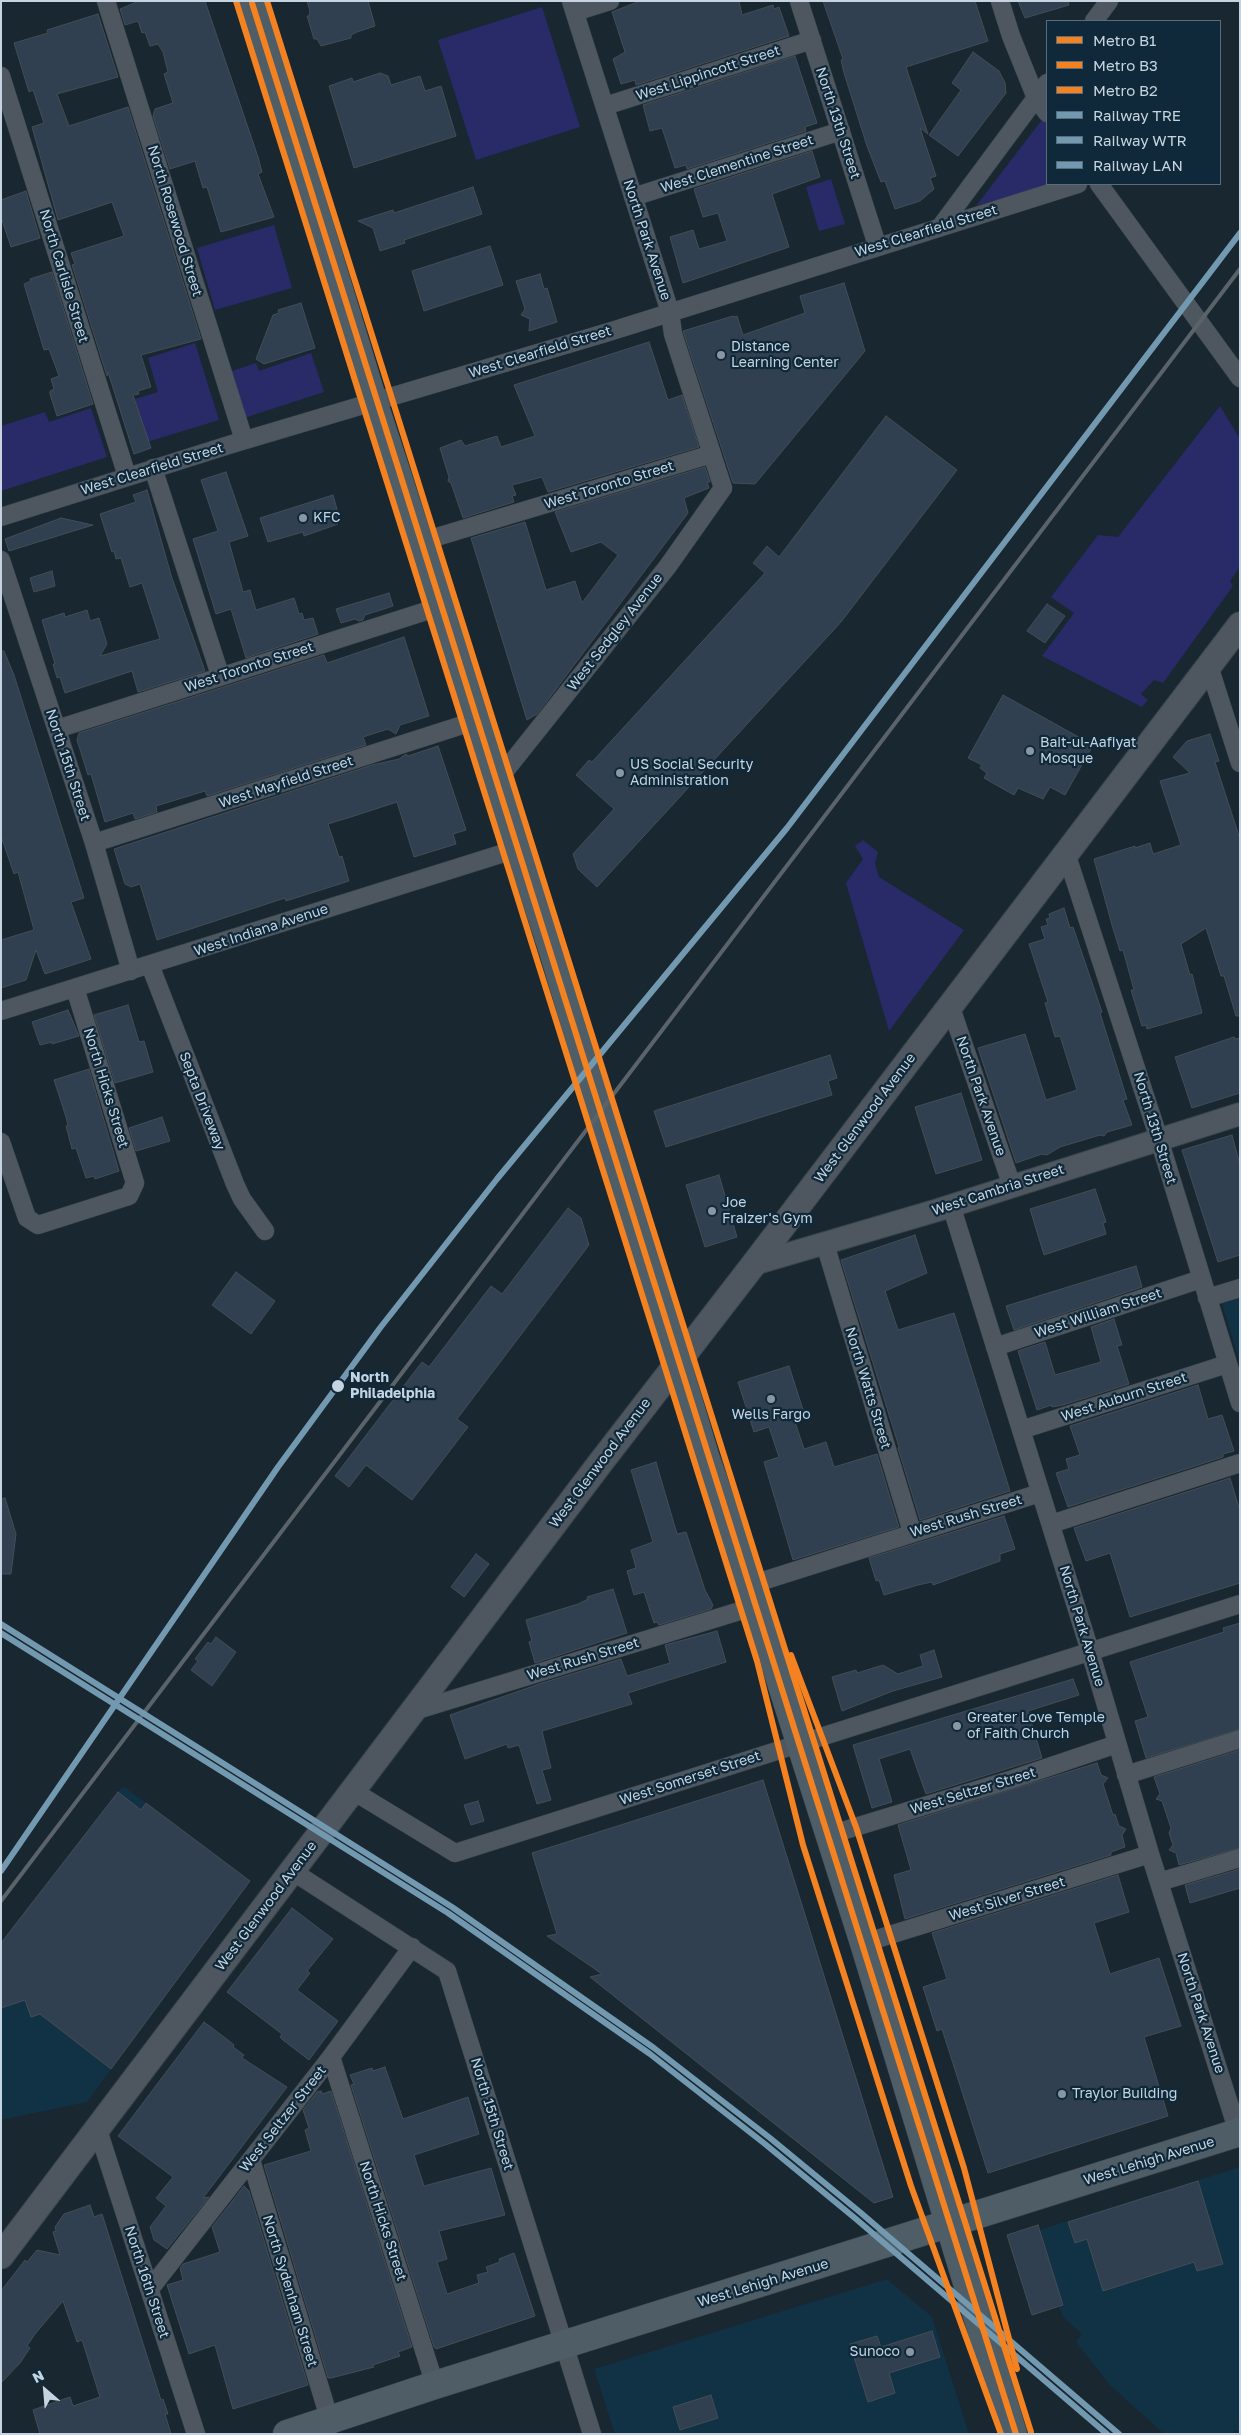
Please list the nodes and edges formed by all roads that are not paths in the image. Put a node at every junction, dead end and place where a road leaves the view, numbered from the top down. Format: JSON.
{"nodes":[{"id":1,"x":106,"y":1,"type":"edge"},
{"id":2,"x":251,"y":1,"type":"edge"},
{"id":3,"x":610,"y":1,"type":"edge"},
{"id":4,"x":799,"y":1,"type":"edge"},
{"id":5,"x":1000,"y":1,"type":"edge"},
{"id":6,"x":1109,"y":1,"type":"edge"},
{"id":7,"x":573,"y":7,"type":"edge"},
{"id":8,"x":1095,"y":20,"type":"edge"},
{"id":9,"x":812,"y":40,"type":"junction"},
{"id":10,"x":1,"y":76,"type":"edge"},
{"id":11,"x":1046,"y":84,"type":"edge"},
{"id":12,"x":1036,"y":98,"type":"junction"},
{"id":13,"x":604,"y":106,"type":"junction"},
{"id":14,"x":1046,"y":111,"type":"edge"},
{"id":15,"x":841,"y":131,"type":"junction"},
{"id":16,"x":1075,"y":185,"type":"edge"},
{"id":17,"x":1100,"y":185,"type":"edge"},
{"id":18,"x":633,"y":197,"type":"junction"},
{"id":19,"x":940,"y":226,"type":"junction"},
{"id":20,"x":878,"y":245,"type":"junction"},
{"id":21,"x":670,"y":312,"type":"junction"},
{"id":22,"x":1240,"y":378,"type":"edge"},
{"id":23,"x":373,"y":401,"type":"junction"},
{"id":24,"x":244,"y":440,"type":"junction"},
{"id":25,"x":712,"y":454,"type":"junction"},
{"id":26,"x":153,"y":468,"type":"junction"},
{"id":27,"x":127,"y":476,"type":"junction"},
{"id":28,"x":720,"y":480,"type":"joint"},
{"id":29,"x":1,"y":517,"type":"edge"},
{"id":30,"x":420,"y":542,"type":"junction"},
{"id":31,"x":1,"y":560,"type":"edge"},
{"id":32,"x":442,"y":606,"type":"junction"},
{"id":33,"x":1240,"y":625,"type":"edge"},
{"id":34,"x":1209,"y":666,"type":"junction"},
{"id":35,"x":220,"y":675,"type":"junction"},
{"id":36,"x":478,"y":720,"type":"junction"},
{"id":37,"x":57,"y":729,"type":"junction"},
{"id":38,"x":1240,"y":763,"type":"edge"},
{"id":39,"x":497,"y":781,"type":"junction"},
{"id":40,"x":94,"y":843,"type":"junction"},
{"id":41,"x":520,"y":848,"type":"junction"},
{"id":42,"x":1066,"y":853,"type":"junction"},
{"id":43,"x":150,"y":965,"type":"junction"},
{"id":44,"x":131,"y":971,"type":"junction"},
{"id":45,"x":75,"y":988,"type":"junction"},
{"id":46,"x":950,"y":1005,"type":"junction"},
{"id":47,"x":1,"y":1011,"type":"edge"},
{"id":48,"x":1240,"y":1114,"type":"edge"},
{"id":49,"x":1159,"y":1139,"type":"junction"},
{"id":50,"x":1,"y":1142,"type":"edge"},
{"id":51,"x":1012,"y":1186,"type":"junction"},
{"id":52,"x":951,"y":1206,"type":"junction"},
{"id":53,"x":265,"y":1231,"type":"dead end"},
{"id":54,"x":825,"y":1244,"type":"junction"},
{"id":55,"x":754,"y":1264,"type":"junction"},
{"id":56,"x":1201,"y":1279,"type":"junction"},
{"id":57,"x":1240,"y":1288,"type":"edge"},
{"id":58,"x":1207,"y":1298,"type":"junction"},
{"id":59,"x":995,"y":1347,"type":"junction"},
{"id":60,"x":676,"y":1363,"type":"junction"},
{"id":61,"x":1227,"y":1364,"type":"junction"},
{"id":62,"x":1240,"y":1403,"type":"edge"},
{"id":63,"x":1021,"y":1430,"type":"junction"},
{"id":64,"x":1240,"y":1463,"type":"edge"},
{"id":65,"x":1040,"y":1493,"type":"junction"},
{"id":66,"x":1051,"y":1524,"type":"junction"},
{"id":67,"x":912,"y":1532,"type":"junction"},
{"id":68,"x":753,"y":1596,"type":"junction"},
{"id":69,"x":1240,"y":1604,"type":"edge"},
{"id":70,"x":1090,"y":1651,"type":"junction"},
{"id":71,"x":411,"y":1712,"type":"junction"},
{"id":72,"x":1240,"y":1739,"type":"edge"},
{"id":73,"x":799,"y":1743,"type":"junction"},
{"id":74,"x":1117,"y":1744,"type":"junction"},
{"id":75,"x":1126,"y":1775,"type":"junction"},
{"id":76,"x":353,"y":1791,"type":"junction"},
{"id":77,"x":829,"y":1835,"type":"junction"},
{"id":78,"x":1150,"y":1854,"type":"junction"},
{"id":79,"x":1240,"y":1858,"type":"edge"},
{"id":80,"x":292,"y":1872,"type":"junction"},
{"id":81,"x":1159,"y":1882,"type":"junction"},
{"id":82,"x":864,"y":1943,"type":"junction"},
{"id":83,"x":412,"y":1947,"type":"junction"},
{"id":84,"x":331,"y":2057,"type":"junction"},
{"id":85,"x":98,"y":2130,"type":"junction"},
{"id":86,"x":1239,"y":2132,"type":"edge"},
{"id":87,"x":251,"y":2160,"type":"junction"},
{"id":88,"x":950,"y":2223,"type":"junction"},
{"id":89,"x":1,"y":2256,"type":"edge"},
{"id":90,"x":150,"y":2289,"type":"junction"},
{"id":91,"x":564,"y":2346,"type":"junction"},
{"id":92,"x":435,"y":2385,"type":"junction"},
{"id":93,"x":330,"y":2421,"type":"junction"},
{"id":94,"x":196,"y":2434,"type":"edge"},
{"id":95,"x":287,"y":2434,"type":"edge"},
{"id":96,"x":592,"y":2434,"type":"edge"},
{"id":97,"x":1012,"y":2434,"type":"edge"}],
"edges":[{"from":1,"to":24,"type":"street","name":"North Rosewood Street"},
{"from":2,"to":23,"type":"main road"},
{"from":3,"to":7,"type":"street"},
{"from":4,"to":9,"type":"street","name":"North 13th Street"},
{"from":5,"to":12,"type":"street"},
{"from":6,"to":8,"type":"street"},
{"from":7,"to":13,"type":"street","name":"North Park Avenue"},
{"from":9,"to":13,"type":"street","name":"West Lippincott Street"},
{"from":9,"to":15,"type":"street","name":"North 13th Street"},
{"from":10,"to":27,"type":"street","name":"North Carlisle Street"},
{"from":11,"to":12,"type":"street"},
{"from":12,"to":14,"type":"street"},
{"from":12,"to":19,"type":"street"},
{"from":13,"to":18,"type":"street","name":"North Park Avenue"},
{"from":15,"to":18,"type":"street","name":"West Clementine Street"},
{"from":15,"to":20,"type":"street","name":"North 13th Street"},
{"from":16,"to":19,"type":"street","name":"West Clearfield Street"},
{"from":17,"to":22,"type":"street"},
{"from":18,"to":21,"type":"street","name":"North Park Avenue"},
{"from":19,"to":20,"type":"street","name":"West Clearfield Street"},
{"from":20,"to":21,"type":"street","name":"West Clearfield Street"},
{"from":21,"to":23,"type":"street","name":"West Clearfield Street"},
{"from":21,"to":25,"type":"street","name":"North Park Avenue"},
{"from":23,"to":24,"type":"street","name":"West Clearfield Street"},
{"from":23,"to":30,"type":"main road"},
{"from":24,"to":26,"type":"street","name":"West Clearfield Street"},
{"from":25,"to":28,"type":"street","name":"North Park Avenue"},
{"from":25,"to":30,"type":"street","name":"West Toronto Street"},
{"from":26,"to":27,"type":"street","name":"West Clearfield Street"},
{"from":26,"to":35,"type":"street"},
{"from":27,"to":29,"type":"street","name":"West Clearfield Street"},
{"from":28,"to":39,"type":"street","name":"West Sedgley Avenue"},
{"from":30,"to":32,"type":"main road"},
{"from":31,"to":37,"type":"street","name":"North 15th Street"},
{"from":32,"to":35,"type":"street","name":"West Toronto Street"},
{"from":32,"to":36,"type":"main road"},
{"from":33,"to":34,"type":"main road","name":"West Glenwood Avenue"},
{"from":34,"to":38,"type":"street"},
{"from":34,"to":42,"type":"main road","name":"West Glenwood Avenue"},
{"from":35,"to":37,"type":"street","name":"West Toronto Street"},
{"from":36,"to":39,"type":"main road"},
{"from":36,"to":40,"type":"street","name":"West Mayfield Street"},
{"from":37,"to":40,"type":"street","name":"North 15th Street"},
{"from":39,"to":41,"type":"main road"},
{"from":40,"to":44,"type":"street","name":"North 15th Street"},
{"from":41,"to":43,"type":"street","name":"West Indiana Avenue"},
{"from":41,"to":60,"type":"main road"},
{"from":42,"to":46,"type":"main road","name":"West Glenwood Avenue"},
{"from":42,"to":49,"type":"street","name":"North 13th Street"},
{"from":43,"to":44,"type":"street","name":"West Indiana Avenue"},
{"from":43,"to":53,"type":"street","name":"Septa Driveway"},
{"from":44,"to":45,"type":"street","name":"West Indiana Avenue"},
{"from":45,"to":47,"type":"street","name":"West Indiana Avenue"},
{"from":45,"to":50,"type":"street","name":"North Hicks Street"},
{"from":46,"to":51,"type":"street","name":"North Park Avenue"},
{"from":46,"to":55,"type":"main road","name":"West Glenwood Avenue"},
{"from":48,"to":49,"type":"street","name":"West Cambria Street"},
{"from":49,"to":51,"type":"street","name":"West Cambria Street"},
{"from":49,"to":56,"type":"street","name":"North 13th Street"},
{"from":51,"to":52,"type":"street","name":"West Cambria Street"},
{"from":52,"to":54,"type":"street","name":"West Cambria Street"},
{"from":52,"to":59,"type":"street","name":"North Park Avenue"},
{"from":54,"to":55,"type":"street","name":"West Cambria Street"},
{"from":54,"to":67,"type":"street","name":"North Watts Street"},
{"from":55,"to":60,"type":"main road","name":"West Glenwood Avenue"},
{"from":56,"to":58,"type":"street","name":"North 13th Street"},
{"from":56,"to":59,"type":"street","name":"West William Street"},
{"from":57,"to":58,"type":"street"},
{"from":58,"to":61,"type":"street","name":"North 13th Street"},
{"from":59,"to":63,"type":"street","name":"North Park Avenue"},
{"from":60,"to":68,"type":"main road"},
{"from":60,"to":71,"type":"main road","name":"West Glenwood Avenue"},
{"from":61,"to":62,"type":"street","name":"North 13th Street"},
{"from":61,"to":63,"type":"street","name":"West Auburn Street"},
{"from":63,"to":65,"type":"street","name":"North Park Avenue"},
{"from":64,"to":66,"type":"street"},
{"from":65,"to":66,"type":"street","name":"North Park Avenue"},
{"from":65,"to":67,"type":"street","name":"West Rush Street"},
{"from":66,"to":70,"type":"street","name":"North Park Avenue"},
{"from":67,"to":68,"type":"street","name":"West Rush Street"},
{"from":68,"to":71,"type":"street","name":"West Rush Street"},
{"from":68,"to":73,"type":"main road"},
{"from":69,"to":70,"type":"street","name":"West Somerset Street"},
{"from":70,"to":73,"type":"street","name":"West Somerset Street"},
{"from":70,"to":74,"type":"street","name":"North Park Avenue"},
{"from":71,"to":76,"type":"main road","name":"West Glenwood Avenue"},
{"from":72,"to":75,"type":"street"},
{"from":73,"to":76,"type":"street","name":"West Somerset Street"},
{"from":73,"to":77,"type":"main road"},
{"from":74,"to":75,"type":"street","name":"North Park Avenue"},
{"from":74,"to":77,"type":"street","name":"West Seltzer Street"},
{"from":75,"to":78,"type":"street","name":"North Park Avenue"},
{"from":76,"to":80,"type":"main road","name":"West Glenwood Avenue"},
{"from":77,"to":82,"type":"main road"},
{"from":78,"to":81,"type":"street","name":"North Park Avenue"},
{"from":78,"to":82,"type":"street","name":"West Silver Street"},
{"from":79,"to":81,"type":"street"},
{"from":80,"to":83,"type":"street","name":"North 15th Street"},
{"from":80,"to":85,"type":"main road","name":"West Glenwood Avenue"},
{"from":81,"to":86,"type":"street","name":"North Park Avenue"},
{"from":82,"to":88,"type":"main road"},
{"from":83,"to":84,"type":"street","name":"West Seltzer Street"},
{"from":83,"to":91,"type":"street","name":"North 15th Street"},
{"from":84,"to":87,"type":"street","name":"West Seltzer Street"},
{"from":84,"to":92,"type":"street","name":"North Hicks Street"},
{"from":85,"to":89,"type":"main road","name":"West Glenwood Avenue"},
{"from":85,"to":90,"type":"street","name":"North 16th Street"},
{"from":86,"to":88,"type":"main road","name":"West Lehigh Avenue"},
{"from":87,"to":90,"type":"street","name":"West Seltzer Street"},
{"from":87,"to":93,"type":"street","name":"North Sydenham Street"},
{"from":88,"to":91,"type":"main road","name":"West Lehigh Avenue"},
{"from":88,"to":97,"type":"main road"},
{"from":90,"to":94,"type":"street","name":"North 16th Street"},
{"from":91,"to":92,"type":"main road","name":"West Lehigh Avenue"},
{"from":91,"to":96,"type":"street","name":"North 15th Street"},
{"from":92,"to":93,"type":"main road","name":"West Lehigh Avenue"},
{"from":93,"to":95,"type":"main road","name":"West Lehigh Avenue"}]}
